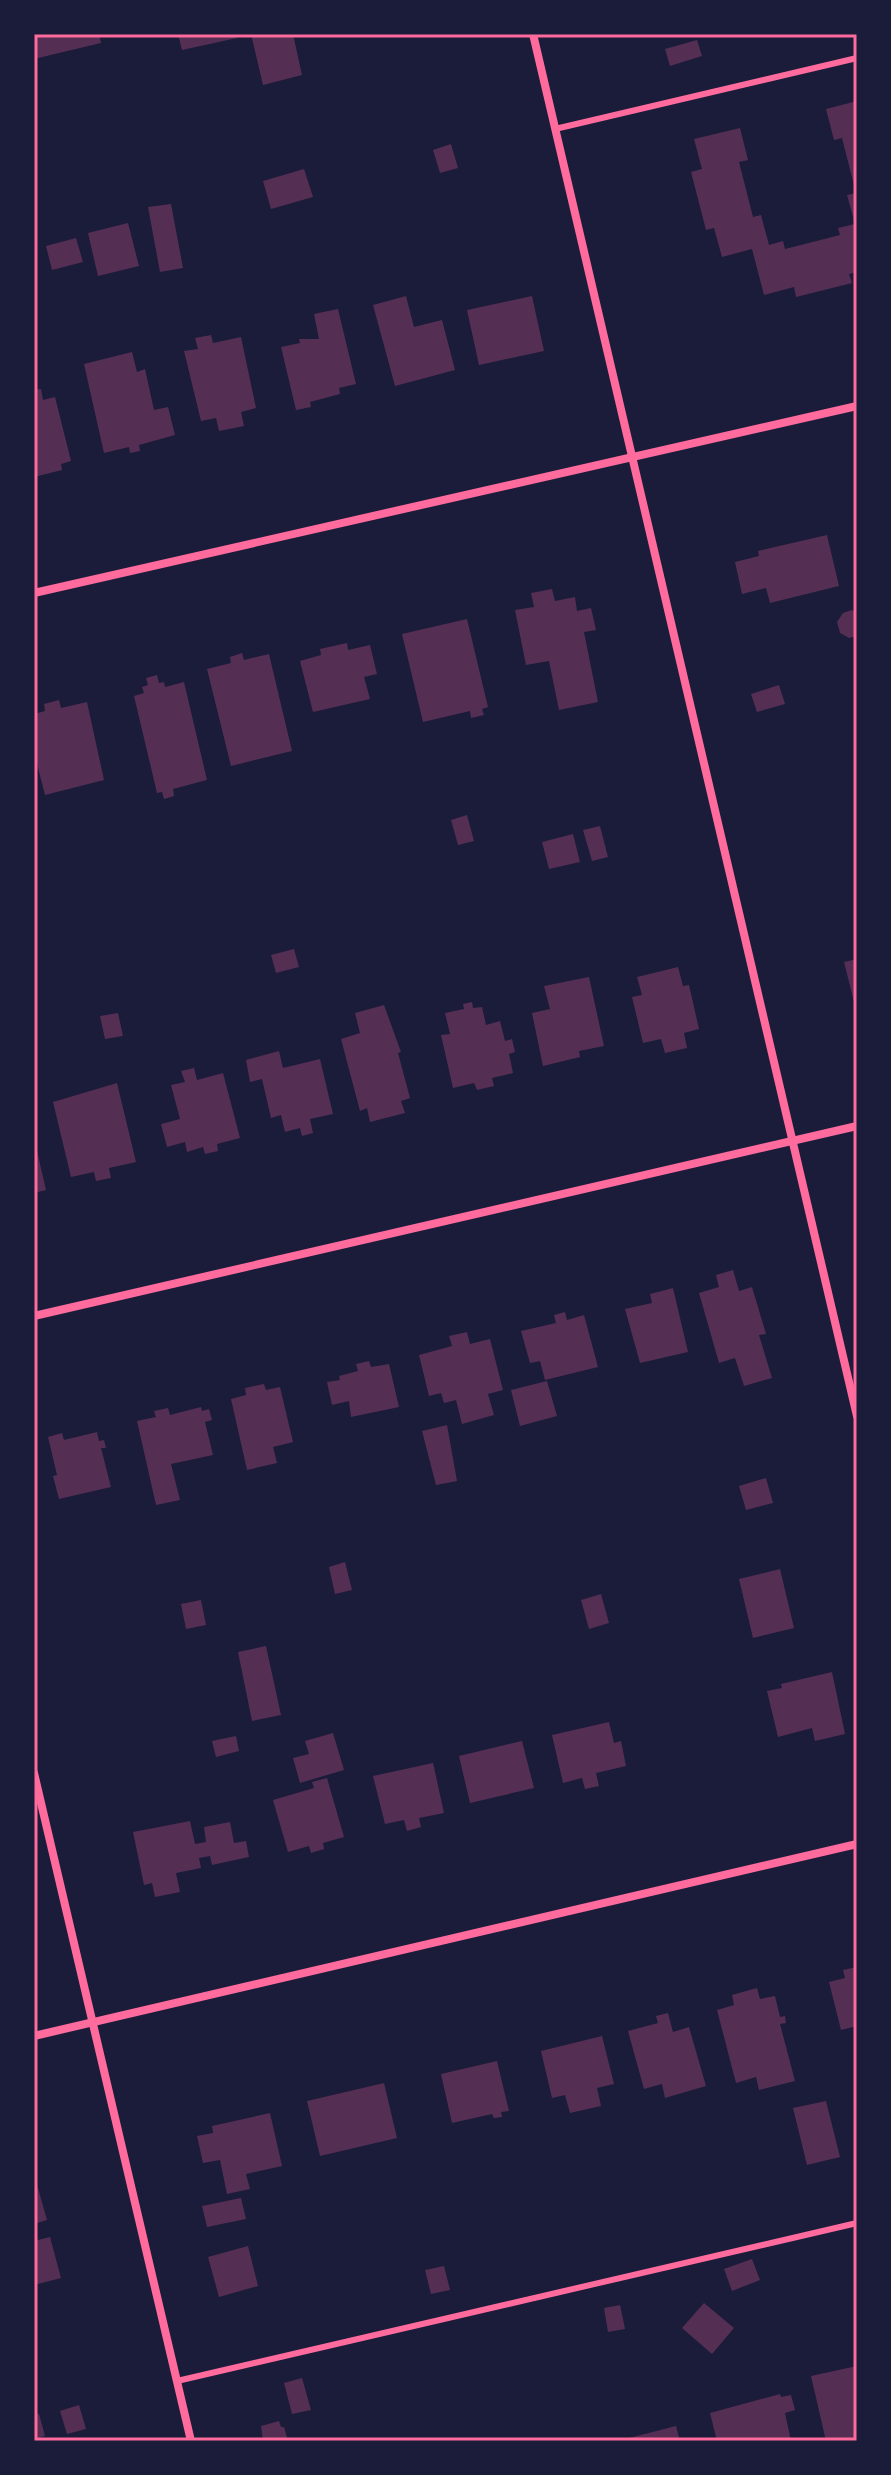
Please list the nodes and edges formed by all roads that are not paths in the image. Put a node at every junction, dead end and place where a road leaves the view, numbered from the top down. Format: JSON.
{"nodes":[{"id":1,"x":533,"y":34,"type":"edge"},
{"id":2,"x":857,"y":58,"type":"edge"},
{"id":3,"x":555,"y":129,"type":"junction"},
{"id":4,"x":857,"y":406,"type":"edge"},
{"id":5,"x":630,"y":455,"type":"junction"},
{"id":6,"x":34,"y":593,"type":"edge"},
{"id":7,"x":857,"y":1126,"type":"edge"},
{"id":8,"x":792,"y":1141,"type":"junction"},
{"id":9,"x":34,"y":1316,"type":"edge"},
{"id":10,"x":857,"y":1416,"type":"edge"},
{"id":11,"x":34,"y":1773,"type":"edge"},
{"id":12,"x":857,"y":1844,"type":"edge"},
{"id":13,"x":93,"y":2021,"type":"junction"},
{"id":14,"x":34,"y":2036,"type":"edge"},
{"id":15,"x":857,"y":2223,"type":"edge"},
{"id":16,"x":177,"y":2381,"type":"junction"},
{"id":17,"x":191,"y":2441,"type":"edge"}],
"edges":[{"from":1,"to":3,"type":"street"},
{"from":2,"to":3,"type":"lane"},
{"from":3,"to":5,"type":"street"},
{"from":4,"to":5,"type":"street"},
{"from":5,"to":6,"type":"street"},
{"from":5,"to":8,"type":"street"},
{"from":7,"to":8,"type":"street"},
{"from":8,"to":9,"type":"street"},
{"from":8,"to":10,"type":"street"},
{"from":11,"to":13,"type":"street"},
{"from":12,"to":13,"type":"street"},
{"from":13,"to":14,"type":"street"},
{"from":13,"to":16,"type":"street"},
{"from":15,"to":16,"type":"lane"},
{"from":16,"to":17,"type":"street"}]}
